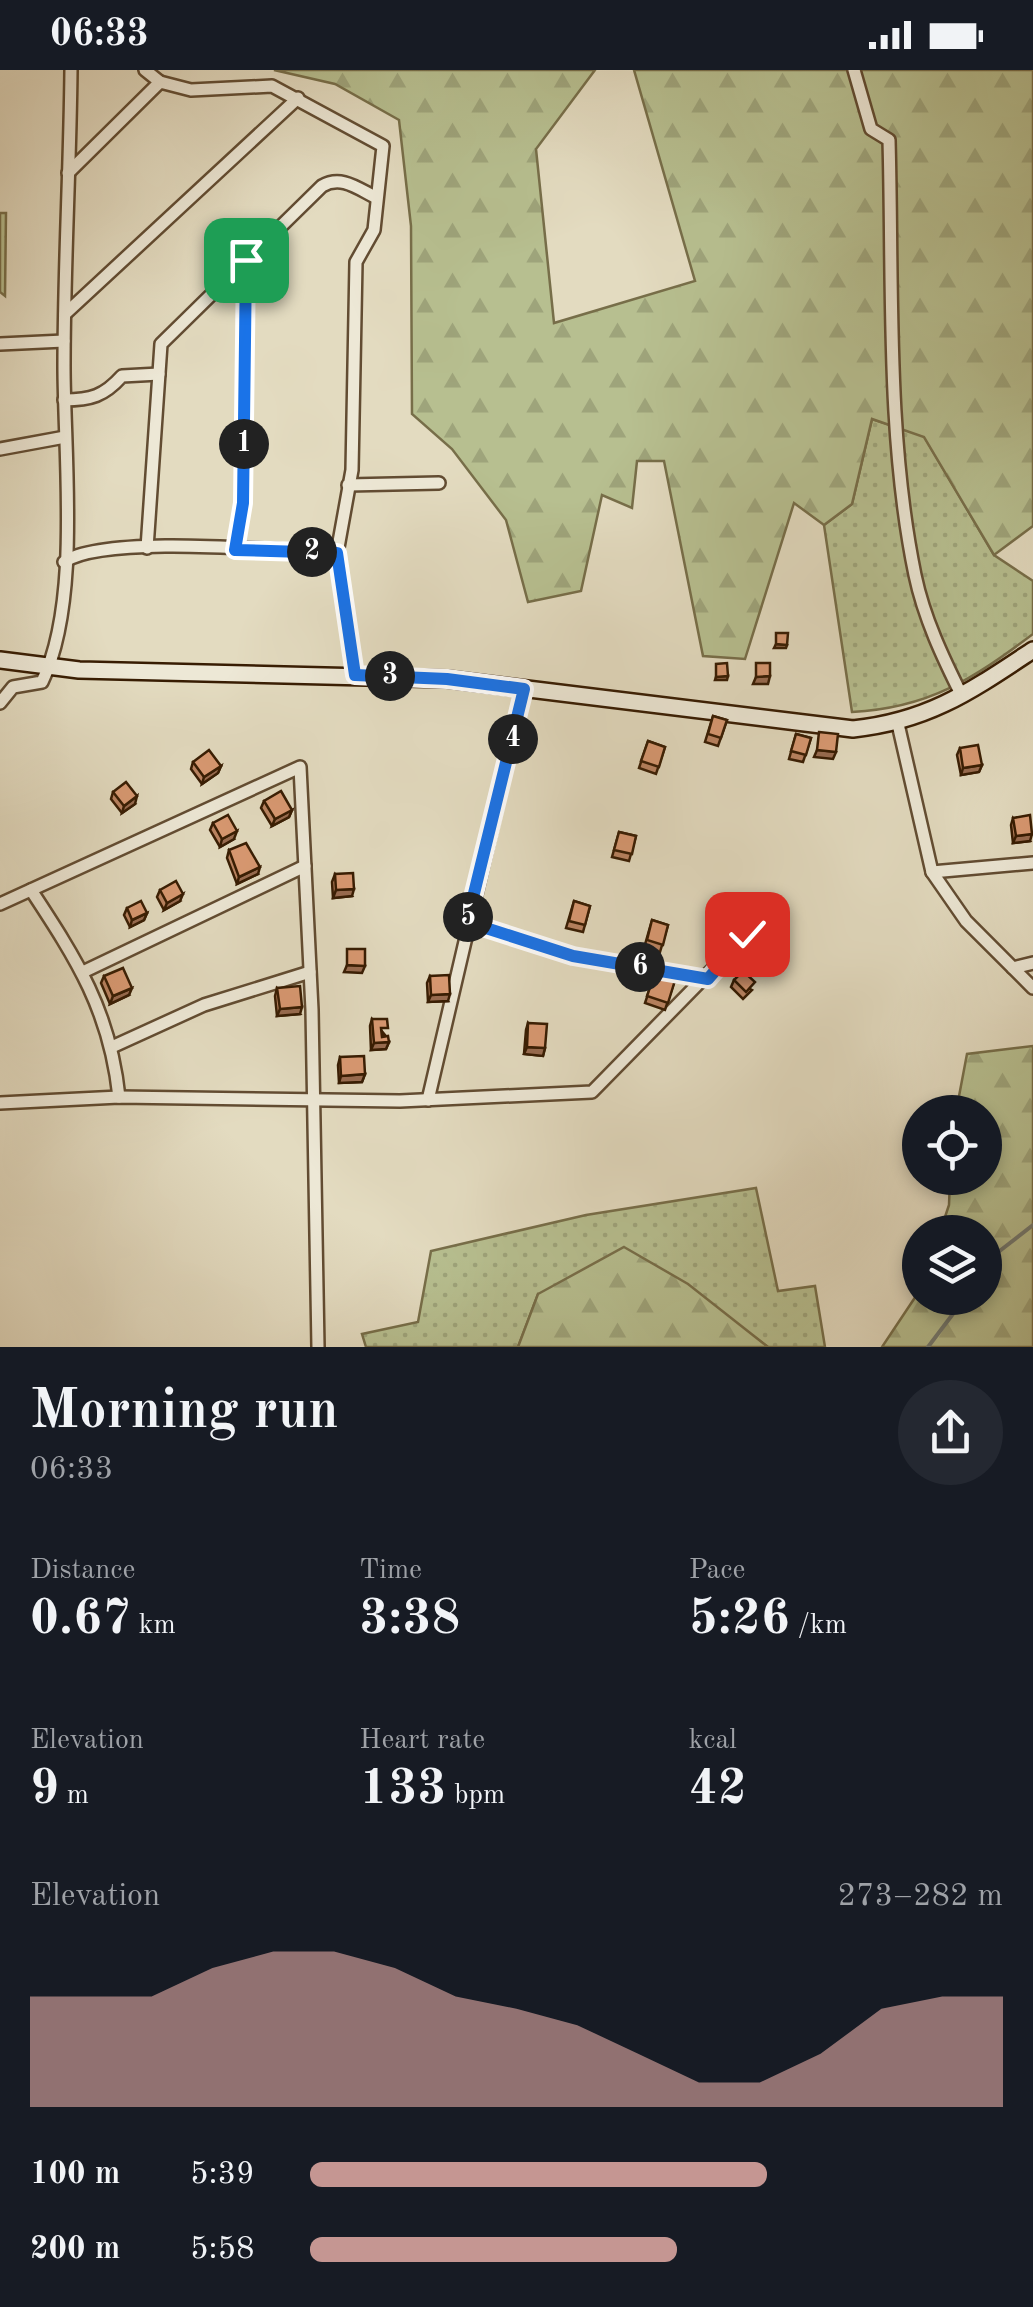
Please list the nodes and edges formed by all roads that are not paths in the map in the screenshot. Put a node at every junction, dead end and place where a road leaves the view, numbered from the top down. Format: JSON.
{"nodes":[{"id":1,"x":71,"y":70,"type":"edge"},
{"id":2,"x":144,"y":70,"type":"edge"},
{"id":3,"x":854,"y":70,"type":"edge"},
{"id":4,"x":160,"y":82,"type":"junction"},
{"id":5,"x":298,"y":98,"type":"junction"},
{"id":6,"x":68,"y":173,"type":"junction"},
{"id":7,"x":375,"y":197,"type":"junction"},
{"id":8,"x":246,"y":260,"type":"junction"},
{"id":9,"x":64,"y":314,"type":"junction"},
{"id":10,"x":64,"y":341,"type":"junction"},
{"id":11,"x":0,"y":344,"type":"edge"},
{"id":12,"x":159,"y":374,"type":"junction"},
{"id":13,"x":64,"y":400,"type":"junction"},
{"id":14,"x":65,"y":437,"type":"junction"},
{"id":15,"x":0,"y":449,"type":"edge"},
{"id":16,"x":440,"y":483,"type":"dead end"},
{"id":17,"x":348,"y":485,"type":"junction"},
{"id":18,"x":147,"y":548,"type":"junction"},
{"id":19,"x":235,"y":550,"type":"junction"},
{"id":20,"x":337,"y":553,"type":"junction"},
{"id":21,"x":64,"y":562,"type":"junction"},
{"id":22,"x":1033,"y":650,"type":"edge"},
{"id":23,"x":0,"y":660,"type":"edge"},
{"id":24,"x":48,"y":668,"type":"junction"},
{"id":25,"x":355,"y":675,"type":"junction"},
{"id":26,"x":524,"y":689,"type":"junction"},
{"id":27,"x":962,"y":696,"type":"junction"},
{"id":28,"x":0,"y":704,"type":"edge"},
{"id":29,"x":898,"y":724,"type":"junction"},
{"id":30,"x":1033,"y":863,"type":"edge"},
{"id":31,"x":305,"y":866,"type":"junction"},
{"id":32,"x":932,"y":872,"type":"junction"},
{"id":33,"x":31,"y":890,"type":"junction"},
{"id":34,"x":0,"y":904,"type":"edge"},
{"id":35,"x":467,"y":922,"type":"junction"},
{"id":36,"x":747,"y":934,"type":"dead end"},
{"id":37,"x":1033,"y":963,"type":"edge"},
{"id":38,"x":1013,"y":968,"type":"junction"},
{"id":39,"x":85,"y":972,"type":"junction"},
{"id":40,"x":310,"y":972,"type":"junction"},
{"id":41,"x":708,"y":979,"type":"junction"},
{"id":42,"x":1033,"y":988,"type":"edge"},
{"id":43,"x":114,"y":1046,"type":"junction"},
{"id":44,"x":119,"y":1097,"type":"junction"},
{"id":45,"x":428,"y":1100,"type":"junction"},
{"id":46,"x":312,"y":1101,"type":"junction"},
{"id":47,"x":0,"y":1104,"type":"edge"},
{"id":48,"x":318,"y":1347,"type":"edge"}],
"edges":[{"from":1,"to":6,"type":"street"},
{"from":2,"to":4,"type":"street"},
{"from":3,"to":27,"type":"street"},
{"from":4,"to":5,"type":"street"},
{"from":4,"to":6,"type":"street"},
{"from":5,"to":7,"type":"street"},
{"from":5,"to":9,"type":"street"},
{"from":6,"to":9,"type":"street"},
{"from":7,"to":8,"type":"street"},
{"from":7,"to":17,"type":"street"},
{"from":8,"to":12,"type":"street"},
{"from":8,"to":19,"type":"street"},
{"from":9,"to":10,"type":"street"},
{"from":10,"to":11,"type":"street"},
{"from":10,"to":13,"type":"street"},
{"from":12,"to":13,"type":"street"},
{"from":12,"to":18,"type":"street"},
{"from":13,"to":14,"type":"street"},
{"from":14,"to":15,"type":"street"},
{"from":14,"to":21,"type":"street"},
{"from":16,"to":17,"type":"street"},
{"from":17,"to":20,"type":"street"},
{"from":18,"to":19,"type":"street"},
{"from":18,"to":21,"type":"street"},
{"from":19,"to":20,"type":"street"},
{"from":20,"to":25,"type":"street"},
{"from":21,"to":24,"type":"street"},
{"from":22,"to":27,"type":"street"},
{"from":23,"to":24,"type":"street"},
{"from":24,"to":25,"type":"street"},
{"from":24,"to":28,"type":"street"},
{"from":25,"to":26,"type":"street"},
{"from":26,"to":29,"type":"street"},
{"from":26,"to":35,"type":"street"},
{"from":27,"to":29,"type":"street"},
{"from":29,"to":32,"type":"street"},
{"from":30,"to":32,"type":"street"},
{"from":31,"to":33,"type":"street"},
{"from":31,"to":39,"type":"street"},
{"from":31,"to":40,"type":"street"},
{"from":32,"to":38,"type":"street"},
{"from":33,"to":34,"type":"street"},
{"from":33,"to":39,"type":"street"},
{"from":35,"to":41,"type":"street"},
{"from":35,"to":45,"type":"street"},
{"from":36,"to":41,"type":"street"},
{"from":37,"to":38,"type":"street"},
{"from":38,"to":42,"type":"street"},
{"from":39,"to":43,"type":"street"},
{"from":40,"to":43,"type":"street"},
{"from":40,"to":46,"type":"street"},
{"from":41,"to":45,"type":"street"},
{"from":43,"to":44,"type":"street"},
{"from":44,"to":46,"type":"street"},
{"from":44,"to":47,"type":"street"},
{"from":45,"to":46,"type":"street"},
{"from":46,"to":48,"type":"street"}]}
